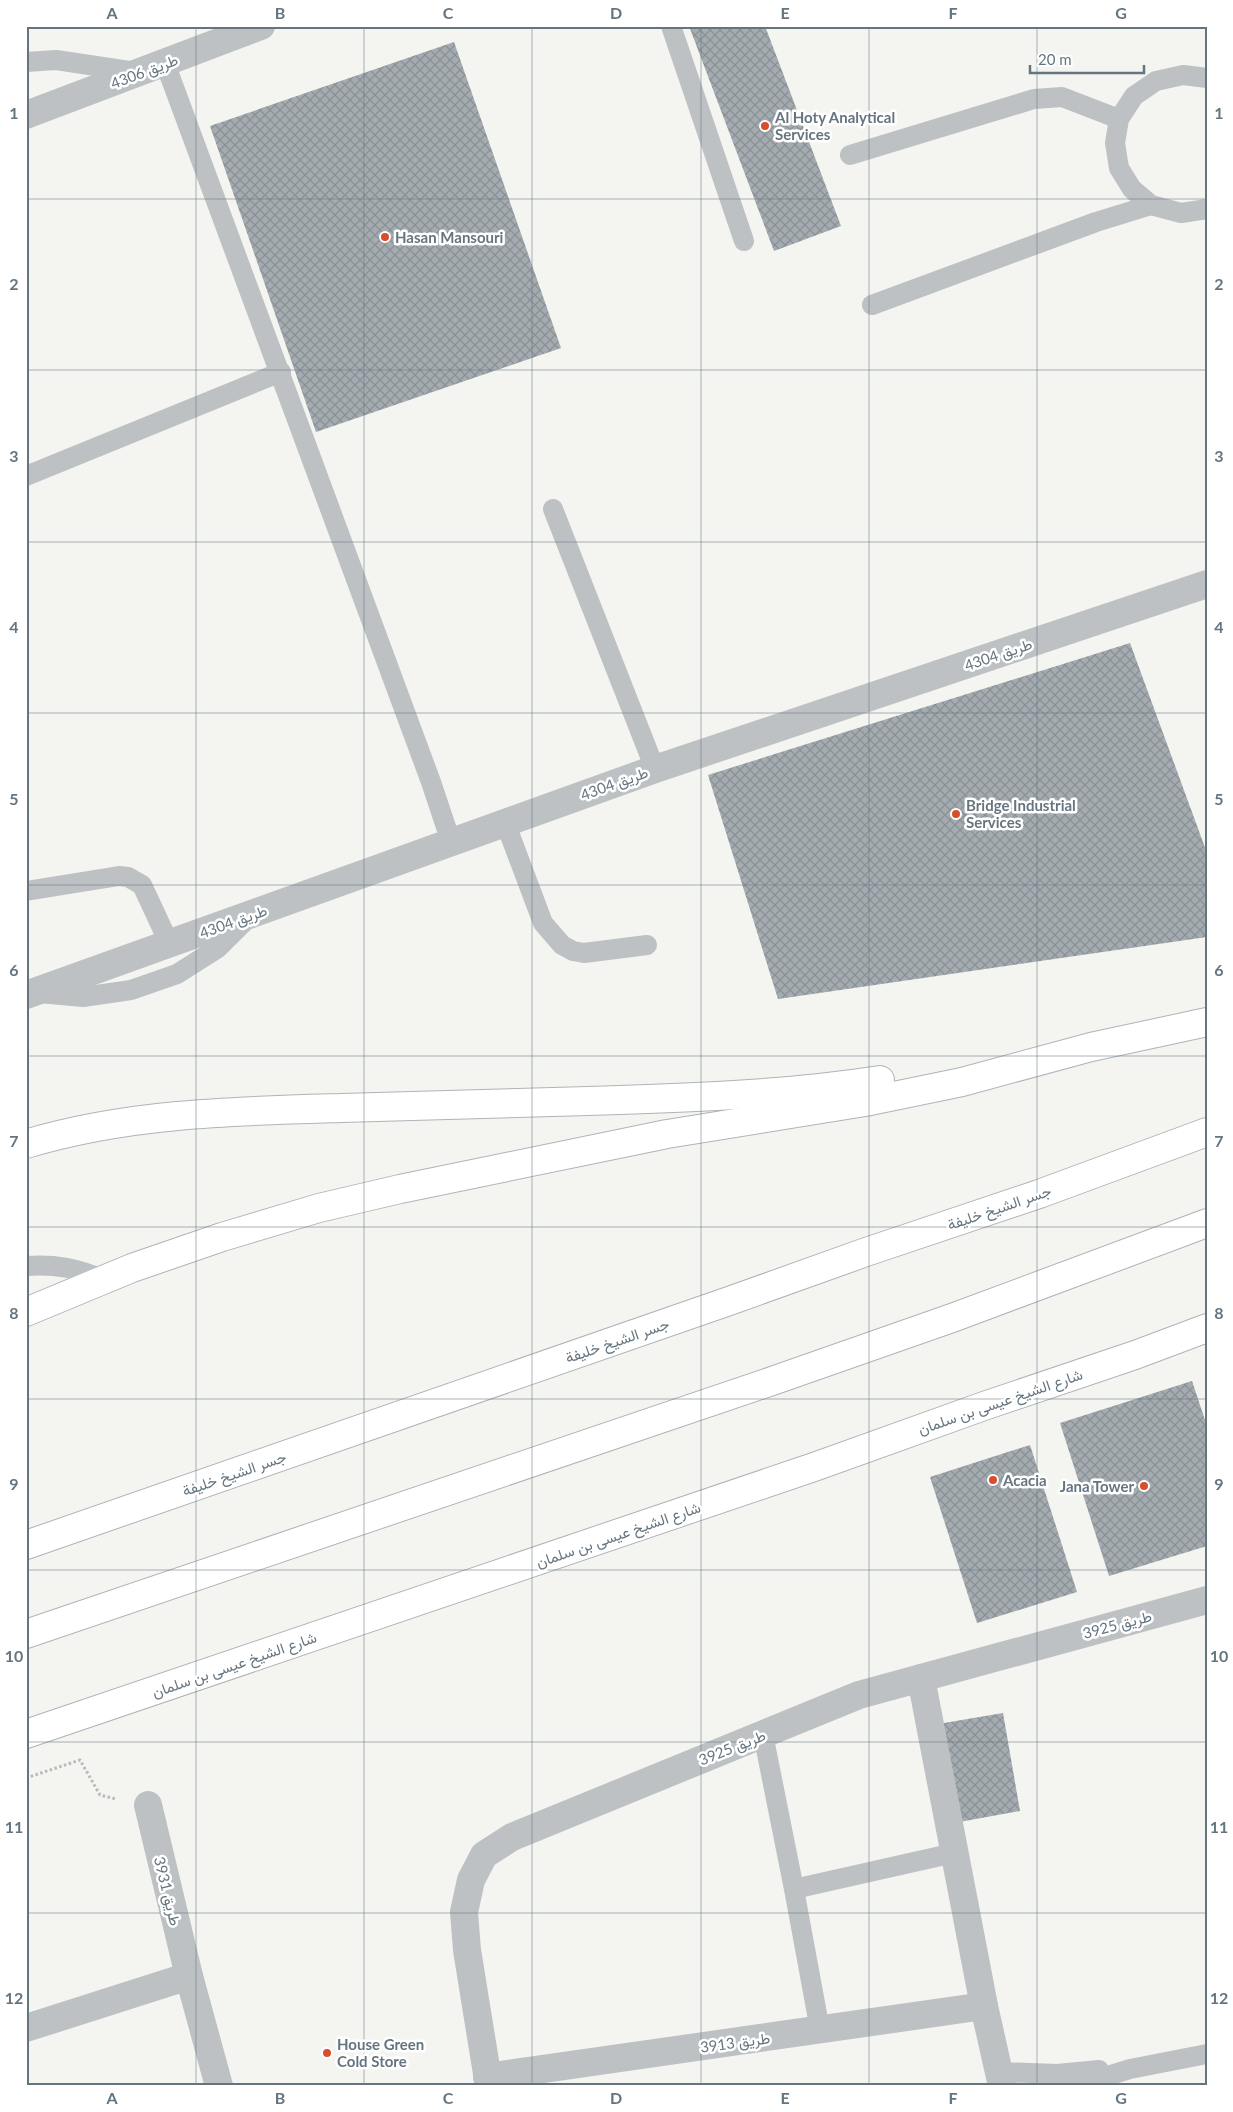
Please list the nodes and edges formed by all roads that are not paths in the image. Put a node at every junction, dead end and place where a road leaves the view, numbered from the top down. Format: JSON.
{"nodes":[{"id":1,"x":261,"y":26,"type":"edge"},
{"id":2,"x":671,"y":26,"type":"edge"},
{"id":3,"x":26,"y":62,"type":"edge"},
{"id":4,"x":165,"y":63,"type":"junction"},
{"id":5,"x":138,"y":73,"type":"junction"},
{"id":6,"x":1207,"y":78,"type":"edge"},
{"id":7,"x":26,"y":115,"type":"edge"},
{"id":8,"x":1120,"y":119,"type":"junction"},
{"id":9,"x":850,"y":155,"type":"dead end"},
{"id":10,"x":1151,"y":205,"type":"junction"},
{"id":11,"x":1207,"y":209,"type":"edge"},
{"id":12,"x":744,"y":240,"type":"dead end"},
{"id":13,"x":872,"y":305,"type":"dead end"},
{"id":14,"x":281,"y":372,"type":"junction"},
{"id":15,"x":26,"y":476,"type":"edge"},
{"id":16,"x":553,"y":509,"type":"dead end"},
{"id":17,"x":1207,"y":584,"type":"edge"},
{"id":18,"x":655,"y":769,"type":"junction"},
{"id":19,"x":505,"y":822,"type":"junction"},
{"id":20,"x":451,"y":842,"type":"junction"},
{"id":21,"x":26,"y":891,"type":"edge"},
{"id":22,"x":252,"y":914,"type":"junction"},
{"id":23,"x":170,"y":944,"type":"junction"},
{"id":24,"x":647,"y":945,"type":"dead end"},
{"id":25,"x":30,"y":994,"type":"edge"},
{"id":26,"x":1207,"y":1022,"type":"edge"},
{"id":27,"x":1091,"y":1047,"type":"junction"},
{"id":28,"x":1207,"y":1132,"type":"edge"},
{"id":29,"x":26,"y":1144,"type":"edge"},
{"id":30,"x":1207,"y":1223,"type":"edge"},
{"id":31,"x":26,"y":1266,"type":"edge"},
{"id":32,"x":104,"y":1280,"type":"junction"},
{"id":33,"x":26,"y":1312,"type":"edge"},
{"id":34,"x":1207,"y":1328,"type":"edge"},
{"id":35,"x":26,"y":1545,"type":"edge"},
{"id":36,"x":1207,"y":1600,"type":"edge"},
{"id":37,"x":26,"y":1634,"type":"edge"},
{"id":38,"x":921,"y":1678,"type":"junction"},
{"id":39,"x":26,"y":1734,"type":"edge"},
{"id":40,"x":764,"y":1734,"type":"junction"},
{"id":41,"x":148,"y":1806,"type":"road end"},
{"id":42,"x":954,"y":1853,"type":"junction"},
{"id":43,"x":794,"y":1889,"type":"junction"},
{"id":44,"x":189,"y":1976,"type":"junction"},
{"id":45,"x":984,"y":2006,"type":"junction"},
{"id":46,"x":26,"y":2028,"type":"edge"},
{"id":47,"x":820,"y":2030,"type":"junction"},
{"id":48,"x":1207,"y":2054,"type":"edge"},
{"id":49,"x":1130,"y":2069,"type":"junction"},
{"id":50,"x":1000,"y":2079,"type":"edge"},
{"id":51,"x":488,"y":2081,"type":"edge"},
{"id":52,"x":219,"y":2086,"type":"edge"},
{"id":53,"x":1075,"y":2086,"type":"edge"}],
"edges":[{"from":1,"to":4,"type":"street","name":"طريق 4306"},
{"from":2,"to":12,"type":"lane"},
{"from":3,"to":5,"type":"lane"},
{"from":4,"to":5,"type":"street","name":"طريق 4306"},
{"from":4,"to":14,"type":"lane"},
{"from":5,"to":7,"type":"street","name":"طريق 4306"},
{"from":6,"to":8,"type":"lane"},
{"from":8,"to":9,"type":"lane"},
{"from":8,"to":10,"type":"lane"},
{"from":10,"to":11,"type":"lane"},
{"from":10,"to":13,"type":"lane"},
{"from":14,"to":15,"type":"lane"},
{"from":14,"to":20,"type":"lane"},
{"from":16,"to":18,"type":"lane"},
{"from":17,"to":18,"type":"street","name":"طريق 4304"},
{"from":18,"to":19,"type":"street","name":"طريق 4304"},
{"from":19,"to":20,"type":"street","name":"طريق 4304"},
{"from":19,"to":24,"type":"lane"},
{"from":20,"to":22,"type":"street","name":"طريق 4304"},
{"from":21,"to":23,"type":"lane"},
{"from":22,"to":23,"type":"street","name":"طريق 4304"},
{"from":22,"to":25,"type":"lane"},
{"from":23,"to":25,"type":"street","name":"طريق 4304"},
{"from":26,"to":27,"type":"highway"},
{"from":27,"to":29,"type":"highway"},
{"from":27,"to":32,"type":"highway"},
{"from":28,"to":35,"type":"highway","name":"جسر الشيخ خليفة"},
{"from":30,"to":37,"type":"highway"},
{"from":31,"to":32,"type":"lane"},
{"from":32,"to":33,"type":"highway"},
{"from":34,"to":39,"type":"highway","name":"شارع الشيخ عيسى بن سلمان"},
{"from":36,"to":38,"type":"street","name":"طريق 3925"},
{"from":38,"to":40,"type":"street","name":"طريق 3925"},
{"from":38,"to":42,"type":"street"},
{"from":40,"to":43,"type":"lane"},
{"from":40,"to":51,"type":"street","name":"طريق 3925"},
{"from":41,"to":44,"type":"street","name":"طريق 3931"},
{"from":42,"to":43,"type":"lane"},
{"from":42,"to":45,"type":"street"},
{"from":43,"to":47,"type":"lane"},
{"from":44,"to":46,"type":"street"},
{"from":44,"to":52,"type":"street","name":"طريق 3931"},
{"from":45,"to":47,"type":"street","name":"طريق 3913"},
{"from":45,"to":50,"type":"street"},
{"from":47,"to":51,"type":"street","name":"طريق 3913"},
{"from":48,"to":49,"type":"lane"},
{"from":49,"to":50,"type":"lane"},
{"from":49,"to":53,"type":"lane"}]}
